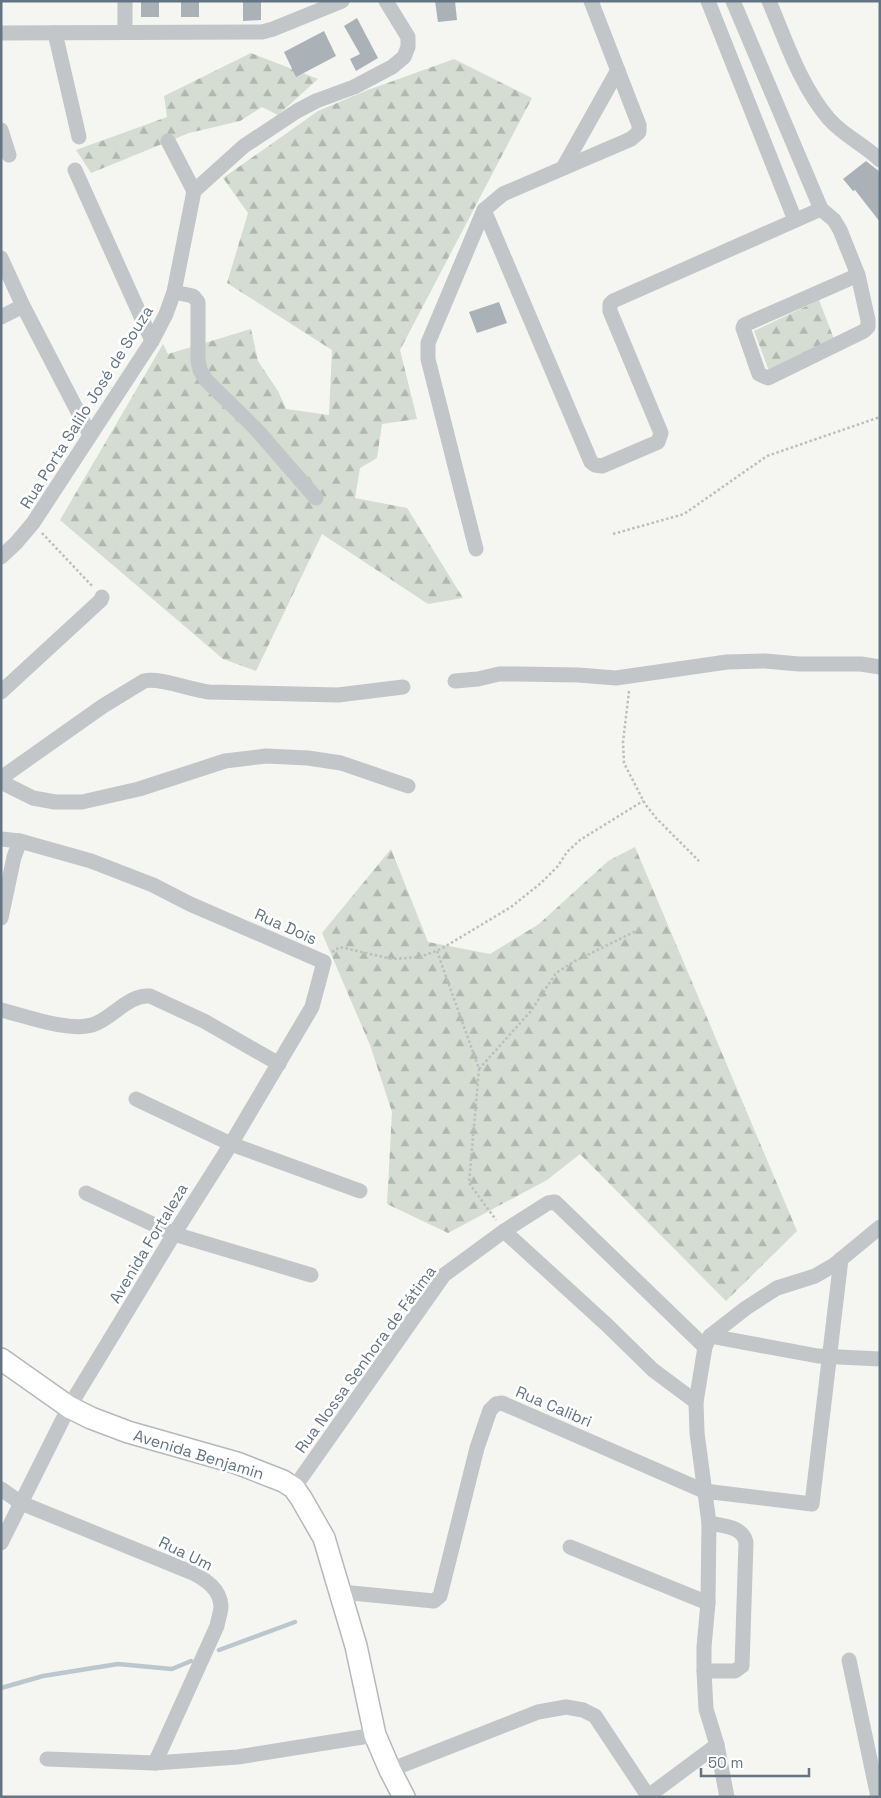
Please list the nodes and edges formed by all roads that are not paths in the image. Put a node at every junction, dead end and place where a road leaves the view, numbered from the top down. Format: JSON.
{"nodes":[{"id":1,"x":125,"y":1,"type":"edge"},
{"id":2,"x":342,"y":1,"type":"edge"},
{"id":3,"x":386,"y":1,"type":"edge"},
{"id":4,"x":591,"y":1,"type":"edge"},
{"id":5,"x":708,"y":1,"type":"edge"},
{"id":6,"x":733,"y":1,"type":"edge"},
{"id":7,"x":769,"y":1,"type":"edge"},
{"id":8,"x":125,"y":32,"type":"junction"},
{"id":9,"x":55,"y":33,"type":"junction"},
{"id":10,"x":1,"y":34,"type":"edge"},
{"id":11,"x":618,"y":70,"type":"junction"},
{"id":12,"x":1,"y":130,"type":"edge"},
{"id":13,"x":79,"y":137,"type":"dead end"},
{"id":14,"x":168,"y":141,"type":"dead end"},
{"id":15,"x":9,"y":155,"type":"dead end"},
{"id":16,"x":880,"y":160,"type":"edge"},
{"id":17,"x":563,"y":168,"type":"junction"},
{"id":18,"x":75,"y":170,"type":"dead end"},
{"id":19,"x":194,"y":191,"type":"junction"},
{"id":20,"x":821,"y":209,"type":"junction"},
{"id":21,"x":484,"y":210,"type":"junction"},
{"id":22,"x":795,"y":220,"type":"junction"},
{"id":23,"x":1,"y":258,"type":"edge"},
{"id":24,"x":858,"y":275,"type":"junction"},
{"id":25,"x":174,"y":292,"type":"junction"},
{"id":26,"x":23,"y":306,"type":"junction"},
{"id":27,"x":1,"y":317,"type":"edge"},
{"id":28,"x":152,"y":341,"type":"junction"},
{"id":29,"x":90,"y":435,"type":"junction"},
{"id":30,"x":316,"y":498,"type":"dead end"},
{"id":31,"x":476,"y":549,"type":"dead end"},
{"id":32,"x":1,"y":557,"type":"edge"},
{"id":33,"x":102,"y":597,"type":"road end"},
{"id":34,"x":880,"y":667,"type":"edge"},
{"id":35,"x":455,"y":681,"type":"dead end"},
{"id":36,"x":403,"y":687,"type":"dead end"},
{"id":37,"x":1,"y":692,"type":"edge"},
{"id":38,"x":1,"y":778,"type":"edge"},
{"id":39,"x":1,"y":782,"type":"edge"},
{"id":40,"x":408,"y":786,"type":"dead end"},
{"id":41,"x":1,"y":839,"type":"edge"},
{"id":42,"x":20,"y":840,"type":"junction"},
{"id":43,"x":1,"y":918,"type":"edge"},
{"id":44,"x":324,"y":962,"type":"joint"},
{"id":45,"x":1,"y":1010,"type":"edge"},
{"id":46,"x":279,"y":1064,"type":"junction"},
{"id":47,"x":136,"y":1099,"type":"dead end"},
{"id":48,"x":231,"y":1144,"type":"junction"},
{"id":49,"x":360,"y":1191,"type":"dead end"},
{"id":50,"x":86,"y":1193,"type":"dead end"},
{"id":51,"x":880,"y":1227,"type":"edge"},
{"id":52,"x":504,"y":1231,"type":"junction"},
{"id":53,"x":174,"y":1234,"type":"junction"},
{"id":54,"x":840,"y":1259,"type":"junction"},
{"id":55,"x":311,"y":1275,"type":"dead end"},
{"id":56,"x":707,"y":1342,"type":"junction"},
{"id":57,"x":829,"y":1356,"type":"junction"},
{"id":58,"x":1,"y":1358,"type":"edge"},
{"id":59,"x":880,"y":1359,"type":"edge"},
{"id":60,"x":696,"y":1402,"type":"junction"},
{"id":61,"x":69,"y":1407,"type":"junction"},
{"id":62,"x":294,"y":1488,"type":"junction"},
{"id":63,"x":1,"y":1489,"type":"edge"},
{"id":64,"x":704,"y":1491,"type":"junction"},
{"id":65,"x":22,"y":1503,"type":"junction"},
{"id":66,"x":710,"y":1523,"type":"junction"},
{"id":67,"x":1,"y":1543,"type":"edge"},
{"id":68,"x":570,"y":1547,"type":"dead end"},
{"id":69,"x":341,"y":1592,"type":"junction"},
{"id":70,"x":708,"y":1603,"type":"junction"},
{"id":71,"x":849,"y":1660,"type":"dead end"},
{"id":72,"x":704,"y":1671,"type":"junction"},
{"id":73,"x":376,"y":1735,"type":"junction"},
{"id":74,"x":717,"y":1745,"type":"junction"},
{"id":75,"x":47,"y":1759,"type":"dead end"},
{"id":76,"x":155,"y":1763,"type":"junction"},
{"id":77,"x":390,"y":1770,"type":"junction"},
{"id":78,"x":648,"y":1796,"type":"edge"},
{"id":79,"x":404,"y":1797,"type":"edge"},
{"id":80,"x":727,"y":1797,"type":"edge"},
{"id":81,"x":878,"y":1797,"type":"edge"}],
"edges":[{"from":1,"to":8,"type":"street"},
{"from":2,"to":8,"type":"street"},
{"from":3,"to":19,"type":"street"},
{"from":4,"to":11,"type":"street"},
{"from":5,"to":22,"type":"street"},
{"from":6,"to":20,"type":"street"},
{"from":7,"to":16,"type":"street"},
{"from":8,"to":9,"type":"street"},
{"from":9,"to":10,"type":"street"},
{"from":9,"to":13,"type":"street"},
{"from":11,"to":17,"type":"street"},
{"from":11,"to":17,"type":"street"},
{"from":12,"to":15,"type":"street"},
{"from":14,"to":19,"type":"street"},
{"from":17,"to":21,"type":"street"},
{"from":18,"to":28,"type":"street"},
{"from":19,"to":25,"type":"street","name":"Rua Porta Salilo José de Souza"},
{"from":20,"to":22,"type":"street"},
{"from":20,"to":24,"type":"street"},
{"from":21,"to":22,"type":"street"},
{"from":21,"to":31,"type":"street"},
{"from":23,"to":26,"type":"street"},
{"from":24,"to":24,"type":"street"},
{"from":25,"to":28,"type":"street","name":"Rua Porta Salilo José de Souza"},
{"from":25,"to":30,"type":"street"},
{"from":26,"to":27,"type":"street"},
{"from":26,"to":29,"type":"street"},
{"from":28,"to":29,"type":"street","name":"Rua Porta Salilo José de Souza"},
{"from":29,"to":32,"type":"street","name":"Rua Porta Salilo José de Souza"},
{"from":33,"to":37,"type":"street"},
{"from":34,"to":35,"type":"street"},
{"from":36,"to":38,"type":"street"},
{"from":39,"to":40,"type":"street"},
{"from":41,"to":42,"type":"street","name":"Rua Dois"},
{"from":42,"to":43,"type":"street"},
{"from":42,"to":44,"type":"street","name":"Rua Dois"},
{"from":44,"to":46,"type":"street","name":"Avenida Fortaleza"},
{"from":45,"to":46,"type":"street"},
{"from":46,"to":48,"type":"street","name":"Avenida Fortaleza"},
{"from":47,"to":48,"type":"street"},
{"from":48,"to":49,"type":"street"},
{"from":48,"to":53,"type":"street","name":"Avenida Fortaleza"},
{"from":50,"to":53,"type":"street"},
{"from":51,"to":54,"type":"street"},
{"from":52,"to":56,"type":"street","name":"Rua Nossa Senhora de Fátima"},
{"from":52,"to":60,"type":"street"},
{"from":52,"to":62,"type":"street","name":"Rua Nossa Senhora de Fátima"},
{"from":53,"to":55,"type":"street"},
{"from":53,"to":61,"type":"street","name":"Avenida Fortaleza"},
{"from":54,"to":56,"type":"street"},
{"from":54,"to":57,"type":"street"},
{"from":56,"to":57,"type":"street"},
{"from":56,"to":60,"type":"street"},
{"from":57,"to":59,"type":"street"},
{"from":57,"to":64,"type":"street"},
{"from":58,"to":61,"type":"street","name":"Avenida Benjamin"},
{"from":60,"to":64,"type":"street"},
{"from":61,"to":62,"type":"street","name":"Avenida Benjamin"},
{"from":61,"to":65,"type":"street","name":"Avenida Fortaleza"},
{"from":62,"to":69,"type":"street"},
{"from":63,"to":65,"type":"street","name":"Rua Um"},
{"from":64,"to":66,"type":"street"},
{"from":64,"to":69,"type":"street","name":"Rua Calibri"},
{"from":65,"to":67,"type":"street","name":"Avenida Fortaleza"},
{"from":65,"to":76,"type":"street","name":"Rua Um"},
{"from":66,"to":70,"type":"street"},
{"from":66,"to":72,"type":"street"},
{"from":68,"to":70,"type":"street"},
{"from":69,"to":73,"type":"street"},
{"from":70,"to":72,"type":"street"},
{"from":71,"to":81,"type":"street"},
{"from":72,"to":74,"type":"street"},
{"from":73,"to":76,"type":"street"},
{"from":73,"to":77,"type":"street"},
{"from":74,"to":78,"type":"street"},
{"from":74,"to":80,"type":"street"},
{"from":75,"to":76,"type":"street"},
{"from":77,"to":78,"type":"street"},
{"from":77,"to":79,"type":"street"}]}
